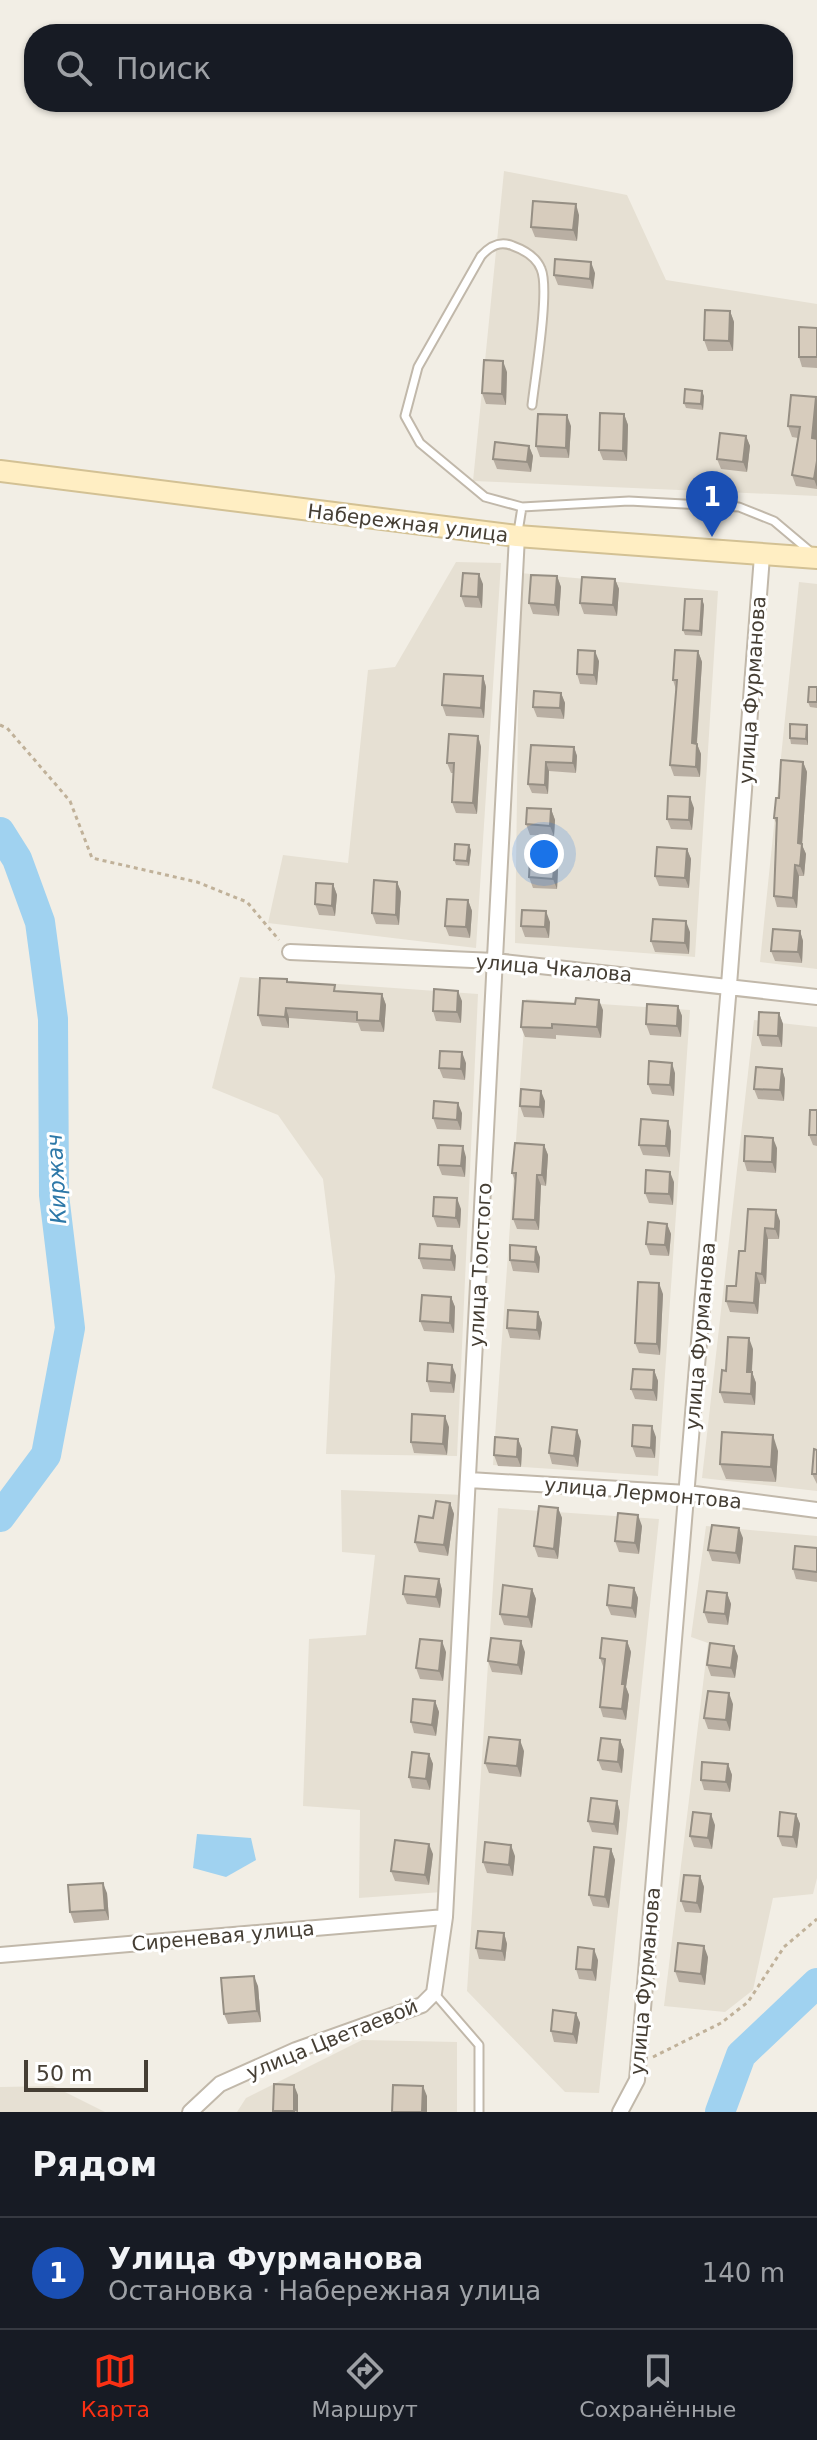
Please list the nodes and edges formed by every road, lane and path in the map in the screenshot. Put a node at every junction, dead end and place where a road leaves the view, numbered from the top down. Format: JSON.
{"nodes":[{"id":1,"x":532,"y":405,"type":"dead end"},
{"id":2,"x":0,"y":471,"type":"edge"},
{"id":3,"x":522,"y":507,"type":"junction"},
{"id":4,"x":517,"y":536,"type":"junction"},
{"id":5,"x":762,"y":556,"type":"junction"},
{"id":6,"x":817,"y":557,"type":"edge"},
{"id":7,"x":0,"y":725,"type":"edge"},
{"id":8,"x":290,"y":952,"type":"joint"},
{"id":9,"x":495,"y":961,"type":"junction"},
{"id":10,"x":729,"y":985,"type":"junction"},
{"id":11,"x":817,"y":997,"type":"edge"},
{"id":12,"x":469,"y":1480,"type":"junction"},
{"id":13,"x":687,"y":1493,"type":"junction"},
{"id":14,"x":817,"y":1510,"type":"edge"},
{"id":15,"x":445,"y":1917,"type":"junction"},
{"id":16,"x":817,"y":1919,"type":"edge"},
{"id":17,"x":0,"y":1955,"type":"edge"},
{"id":18,"x":434,"y":1993,"type":"junction"},
{"id":19,"x":639,"y":2064,"type":"junction"},
{"id":20,"x":190,"y":2112,"type":"edge"},
{"id":21,"x":479,"y":2112,"type":"edge"},
{"id":22,"x":620,"y":2112,"type":"edge"}],
"edges":[{"from":1,"to":3,"type":"lane"},
{"from":2,"to":4,"type":"street","name":"Набережная улица"},
{"from":3,"to":4,"type":"lane"},
{"from":3,"to":6,"type":"lane"},
{"from":4,"to":5,"type":"street","name":"Набережная улица"},
{"from":4,"to":9,"type":"street","name":"улица Толстого"},
{"from":5,"to":6,"type":"street","name":"Набережная улица"},
{"from":5,"to":10,"type":"street","name":"улица Фурманова"},
{"from":7,"to":8,"type":"path"},
{"from":8,"to":9,"type":"street","name":"улица Чкалова"},
{"from":9,"to":10,"type":"street","name":"улица Чкалова"},
{"from":9,"to":12,"type":"street","name":"улица Толстого"},
{"from":10,"to":11,"type":"street","name":"улица Чкалова"},
{"from":10,"to":13,"type":"street","name":"улица Фурманова"},
{"from":12,"to":13,"type":"street","name":"улица Лермонтова"},
{"from":12,"to":15,"type":"street","name":"улица Толстого"},
{"from":13,"to":14,"type":"street","name":"улица Лермонтова"},
{"from":13,"to":19,"type":"street","name":"улица Фурманова"},
{"from":15,"to":17,"type":"street","name":"Сиреневая улица"},
{"from":15,"to":18,"type":"street","name":"улица Толстого"},
{"from":16,"to":19,"type":"path"},
{"from":18,"to":20,"type":"street","name":"улица Цветаевой"},
{"from":18,"to":21,"type":"lane"},
{"from":19,"to":22,"type":"street","name":"улица Фурманова"}]}
